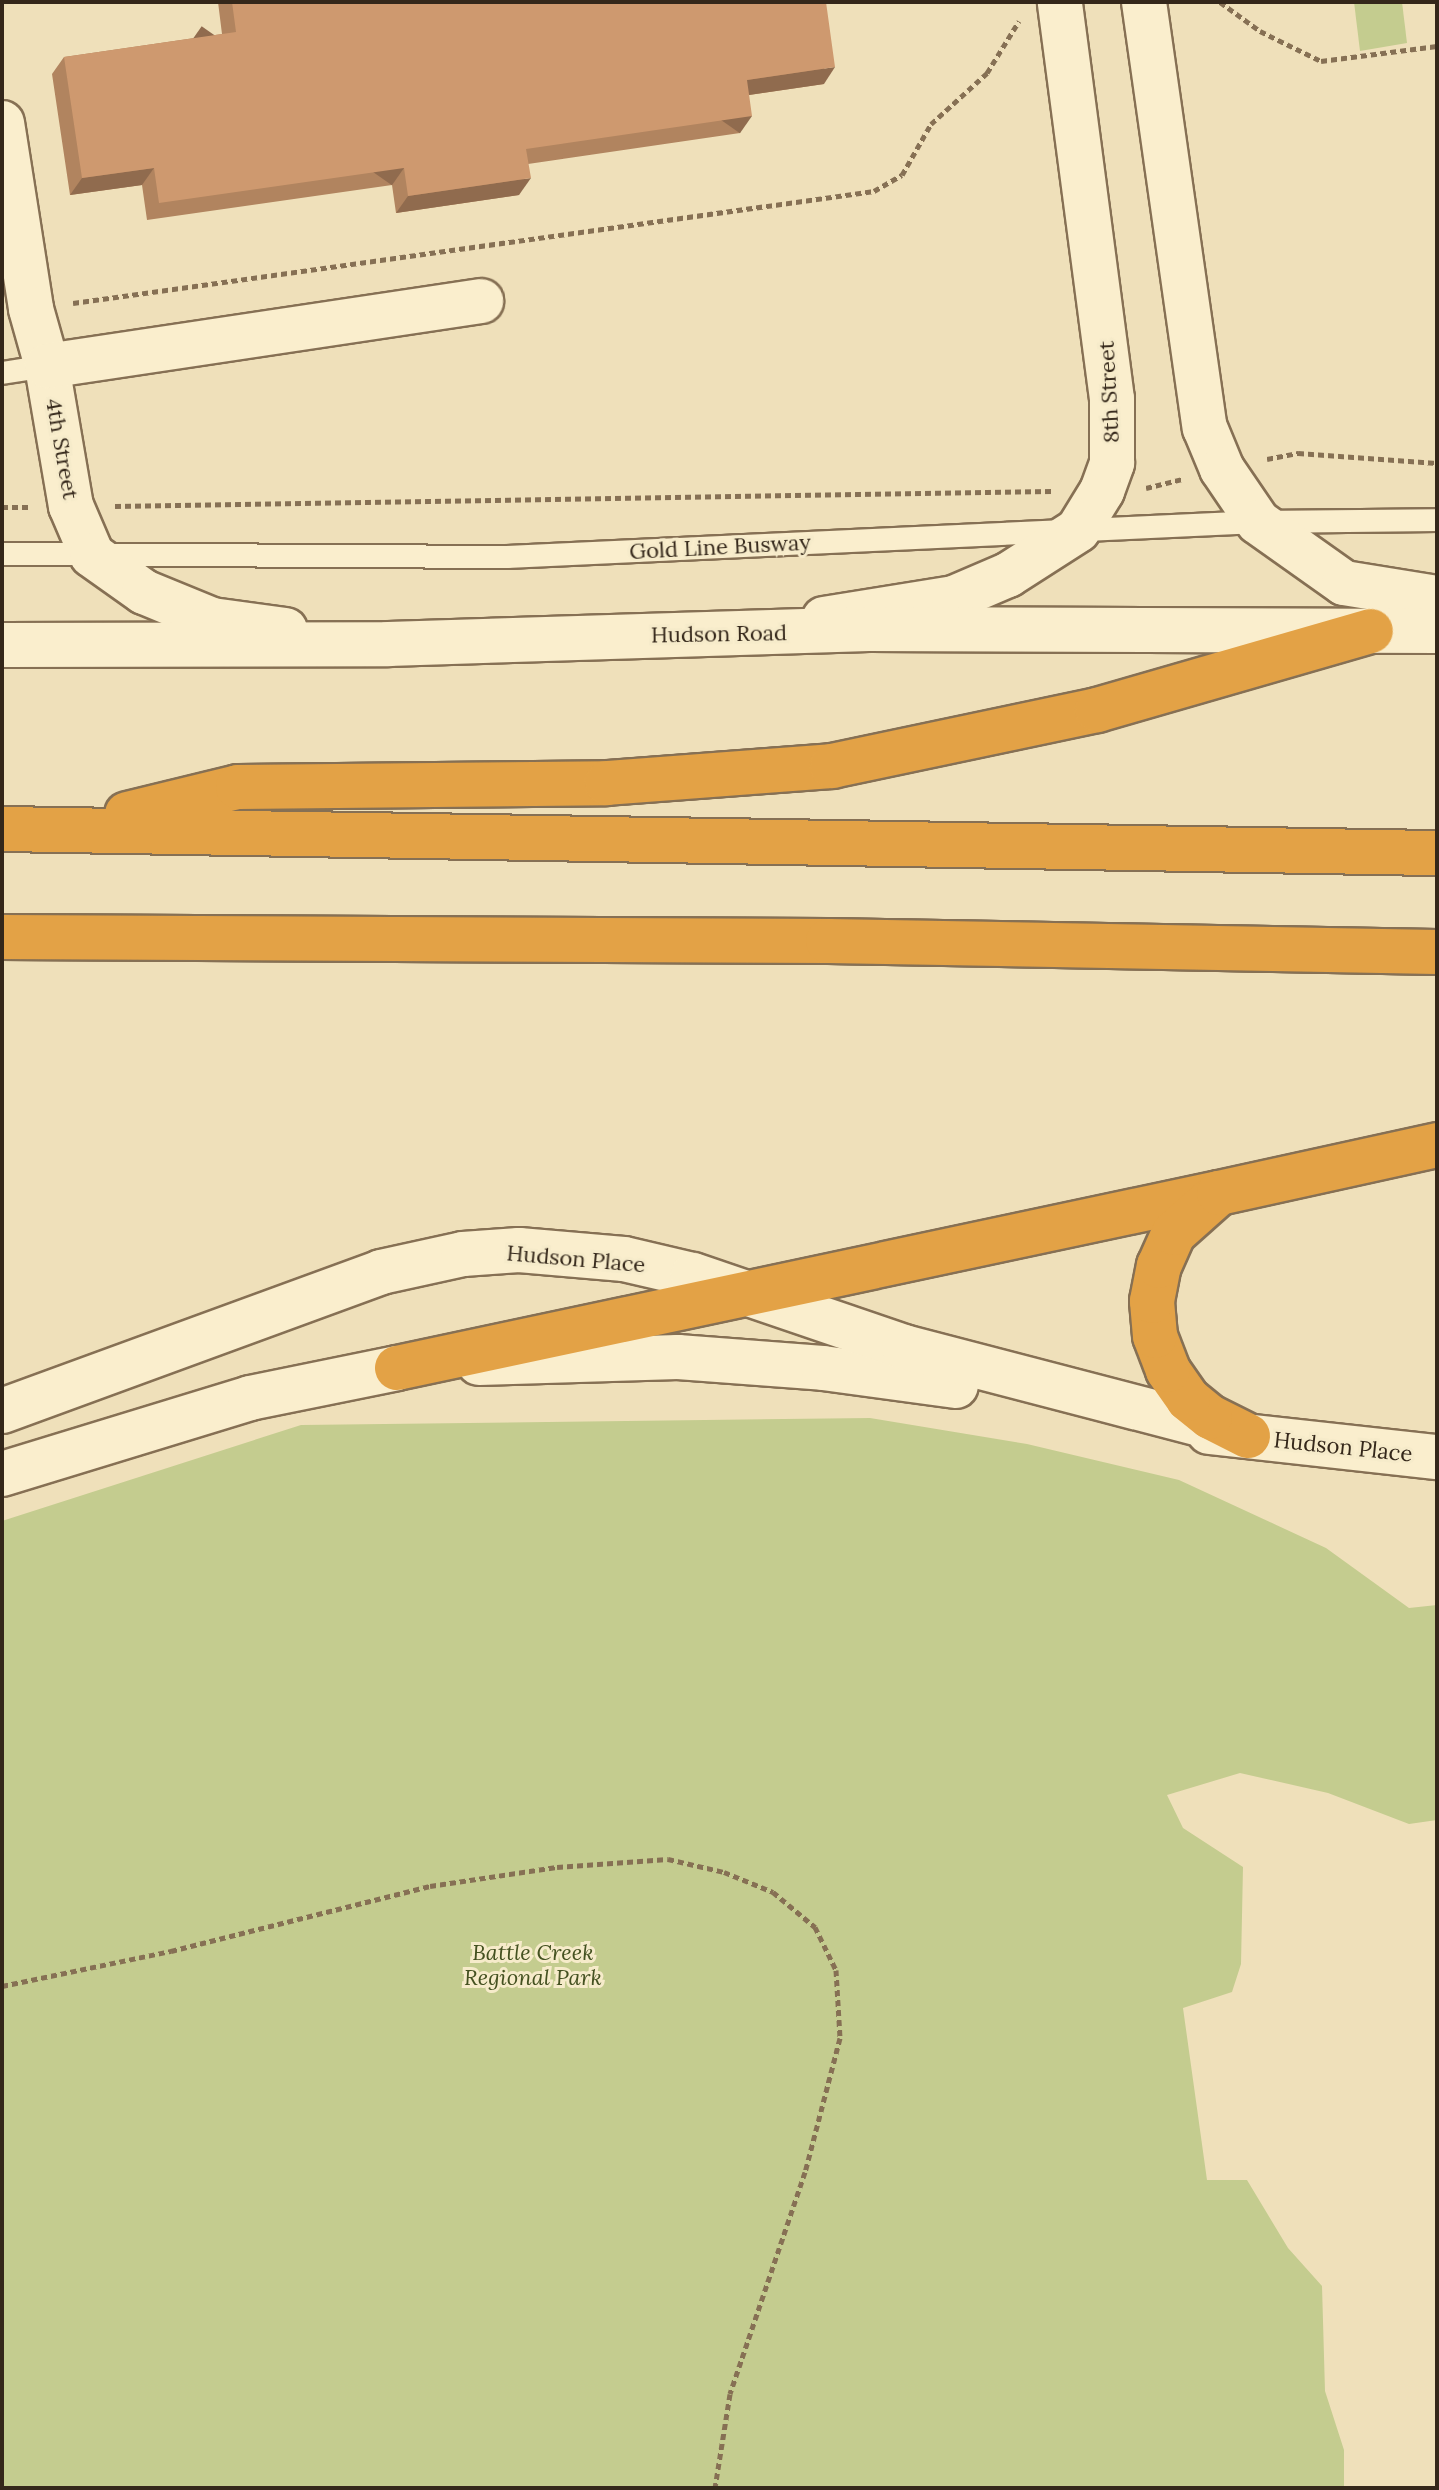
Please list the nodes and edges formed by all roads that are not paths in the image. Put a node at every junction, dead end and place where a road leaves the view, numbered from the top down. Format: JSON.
{"nodes":[{"id":1,"x":1144,"y":2,"type":"edge"},
{"id":2,"x":1177,"y":2,"type":"edge"},
{"id":3,"x":1041,"y":8,"type":"edge"},
{"id":4,"x":2,"y":123,"type":"edge"},
{"id":5,"x":1172,"y":200,"type":"junction"},
{"id":6,"x":481,"y":301,"type":"dead end"},
{"id":7,"x":47,"y":366,"type":"junction"},
{"id":8,"x":2,"y":373,"type":"edge"},
{"id":9,"x":1437,"y":520,"type":"edge"},
{"id":10,"x":1258,"y":522,"type":"junction"},
{"id":11,"x":1078,"y":530,"type":"junction"},
{"id":12,"x":2,"y":554,"type":"edge"},
{"id":13,"x":92,"y":555,"type":"junction"},
{"id":14,"x":1437,"y":598,"type":"edge"},
{"id":15,"x":1371,"y":631,"type":"junction"},
{"id":16,"x":1437,"y":631,"type":"edge"},
{"id":17,"x":757,"y":633,"type":"junction"},
{"id":18,"x":388,"y":644,"type":"junction"},
{"id":19,"x":2,"y":645,"type":"edge"},
{"id":20,"x":2,"y":829,"type":"edge"},
{"id":21,"x":63,"y":829,"type":"junction"},
{"id":22,"x":1437,"y":853,"type":"edge"},
{"id":23,"x":2,"y":937,"type":"edge"},
{"id":24,"x":1437,"y":952,"type":"edge"},
{"id":25,"x":1437,"y":1145,"type":"edge"},
{"id":26,"x":1219,"y":1193,"type":"junction"},
{"id":27,"x":754,"y":1292,"type":"junction"},
{"id":28,"x":397,"y":1368,"type":"junction"},
{"id":29,"x":2,"y":1411,"type":"edge"},
{"id":30,"x":1248,"y":1436,"type":"junction"},
{"id":31,"x":1437,"y":1457,"type":"edge"},
{"id":32,"x":2,"y":1474,"type":"edge"}],
"edges":[{"from":1,"to":5,"type":"street"},
{"from":2,"to":5,"type":"street"},
{"from":3,"to":11,"type":"street","name":"8th Street"},
{"from":4,"to":7,"type":"street","name":"4th Street"},
{"from":5,"to":10,"type":"street"},
{"from":6,"to":7,"type":"street"},
{"from":7,"to":8,"type":"lane"},
{"from":7,"to":13,"type":"street","name":"4th Street"},
{"from":9,"to":10,"type":"lane","name":"Gold Line Busway"},
{"from":10,"to":11,"type":"lane","name":"Gold Line Busway"},
{"from":10,"to":14,"type":"street"},
{"from":11,"to":13,"type":"lane","name":"Gold Line Busway"},
{"from":11,"to":17,"type":"street","name":"8th Street"},
{"from":12,"to":13,"type":"lane","name":"Gold Line Busway"},
{"from":13,"to":18,"type":"street"},
{"from":15,"to":16,"type":"street","name":"Hudson Road"},
{"from":15,"to":17,"type":"street","name":"Hudson Road"},
{"from":15,"to":21,"type":"highway"},
{"from":17,"to":18,"type":"street","name":"Hudson Road"},
{"from":18,"to":19,"type":"street","name":"Hudson Road"},
{"from":20,"to":21,"type":"highway"},
{"from":21,"to":22,"type":"highway"},
{"from":23,"to":24,"type":"highway"},
{"from":25,"to":26,"type":"highway"},
{"from":26,"to":27,"type":"highway"},
{"from":26,"to":30,"type":"highway"},
{"from":27,"to":28,"type":"highway"},
{"from":27,"to":29,"type":"street","name":"Hudson Place"},
{"from":27,"to":30,"type":"street","name":"Hudson Place"},
{"from":28,"to":30,"type":"street","name":"Hudson Place"},
{"from":28,"to":32,"type":"street","name":"Hudson Place"},
{"from":30,"to":31,"type":"street","name":"Hudson Place"}]}
